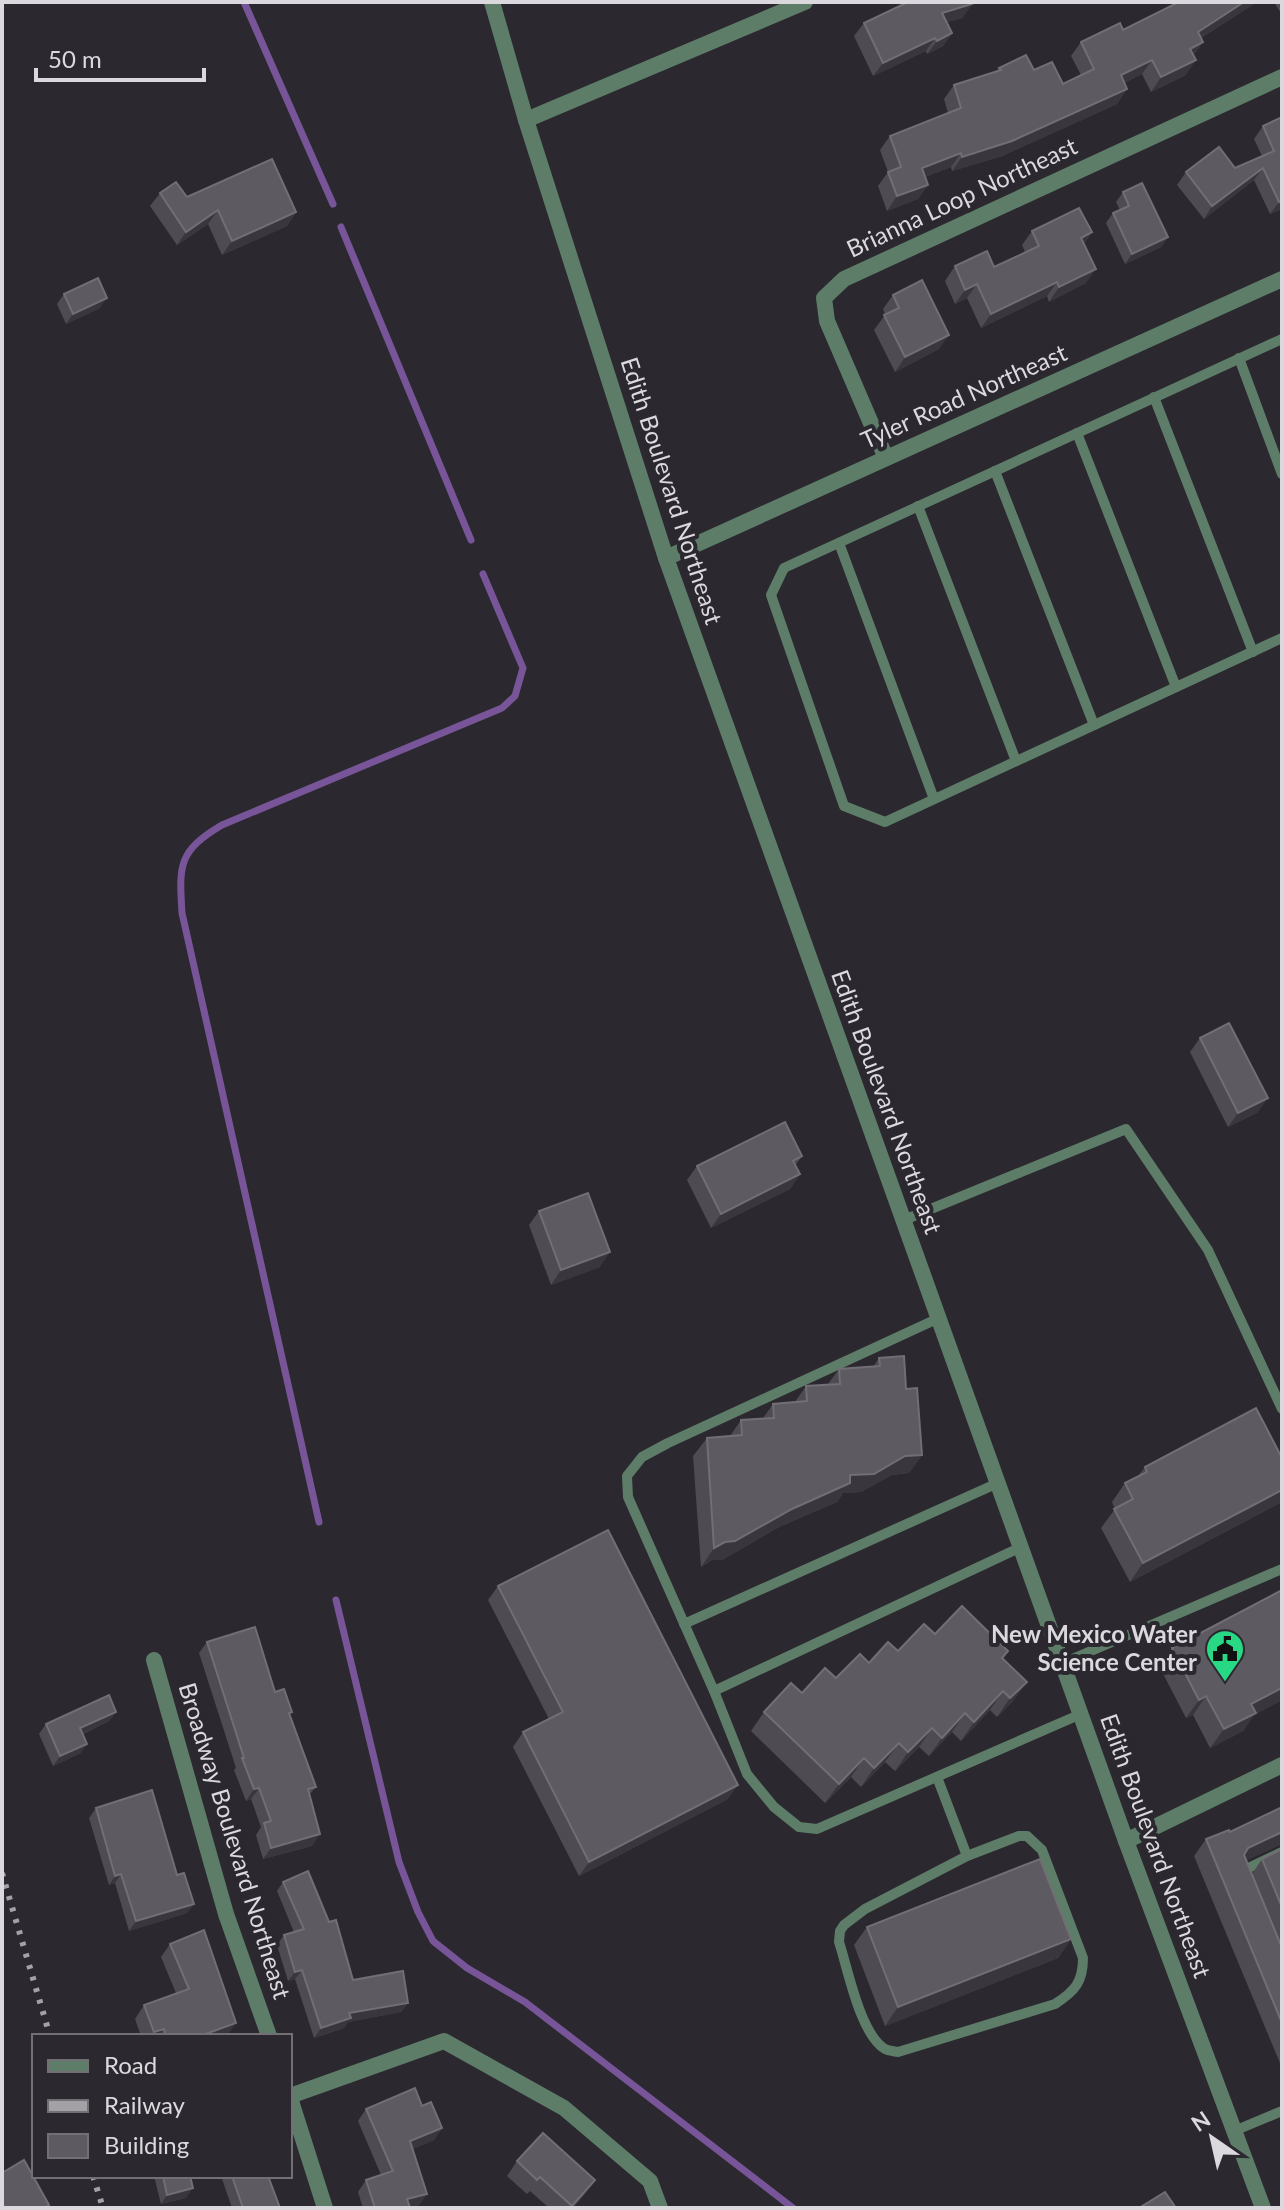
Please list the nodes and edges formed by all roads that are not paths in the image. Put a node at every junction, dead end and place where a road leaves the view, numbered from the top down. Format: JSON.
{"nodes":[{"id":1,"x":492,"y":2,"type":"edge"},
{"id":2,"x":805,"y":2,"type":"edge"},
{"id":3,"x":1282,"y":77,"type":"edge"},
{"id":4,"x":526,"y":120,"type":"junction"},
{"id":5,"x":1282,"y":279,"type":"edge"},
{"id":6,"x":1282,"y":339,"type":"edge"},
{"id":7,"x":1239,"y":358,"type":"junction"},
{"id":8,"x":1154,"y":397,"type":"junction"},
{"id":9,"x":1077,"y":433,"type":"junction"},
{"id":10,"x":886,"y":458,"type":"junction"},
{"id":11,"x":995,"y":471,"type":"junction"},
{"id":12,"x":1282,"y":474,"type":"edge"},
{"id":13,"x":918,"y":506,"type":"junction"},
{"id":14,"x":839,"y":543,"type":"junction"},
{"id":15,"x":666,"y":558,"type":"junction"},
{"id":16,"x":1282,"y":638,"type":"edge"},
{"id":17,"x":1253,"y":652,"type":"junction"},
{"id":18,"x":1176,"y":687,"type":"junction"},
{"id":19,"x":1094,"y":725,"type":"junction"},
{"id":20,"x":1016,"y":761,"type":"junction"},
{"id":21,"x":934,"y":799,"type":"junction"},
{"id":22,"x":904,"y":1220,"type":"junction"},
{"id":23,"x":939,"y":1318,"type":"junction"},
{"id":24,"x":1282,"y":1409,"type":"edge"},
{"id":25,"x":998,"y":1483,"type":"junction"},
{"id":26,"x":1021,"y":1547,"type":"junction"},
{"id":27,"x":1282,"y":1569,"type":"edge"},
{"id":28,"x":684,"y":1624,"type":"junction"},
{"id":29,"x":154,"y":1660,"type":"dead end"},
{"id":30,"x":1063,"y":1663,"type":"junction"},
{"id":31,"x":714,"y":1691,"type":"junction"},
{"id":32,"x":1081,"y":1714,"type":"junction"},
{"id":33,"x":1282,"y":1765,"type":"edge"},
{"id":34,"x":937,"y":1777,"type":"junction"},
{"id":35,"x":1126,"y":1841,"type":"junction"},
{"id":36,"x":1282,"y":1852,"type":"edge"},
{"id":37,"x":967,"y":1856,"type":"junction"},
{"id":38,"x":1246,"y":1887,"type":"edge"},
{"id":39,"x":268,"y":2034,"type":"edge"},
{"id":40,"x":292,"y":2096,"type":"edge"},
{"id":41,"x":292,"y":2103,"type":"edge"},
{"id":42,"x":1282,"y":2111,"type":"edge"},
{"id":43,"x":1234,"y":2131,"type":"junction"},
{"id":44,"x":325,"y":2208,"type":"edge"},
{"id":45,"x":660,"y":2208,"type":"edge"},
{"id":46,"x":1263,"y":2208,"type":"edge"}],
"edges":[{"from":1,"to":4,"type":"street","name":"Edith Boulevard Northeast"},
{"from":2,"to":4,"type":"street"},
{"from":3,"to":10,"type":"street","name":"Brianna Loop Northeast"},
{"from":4,"to":15,"type":"street","name":"Edith Boulevard Northeast"},
{"from":5,"to":10,"type":"street","name":"Tyler Road Northeast"},
{"from":6,"to":7,"type":"lane"},
{"from":7,"to":8,"type":"lane"},
{"from":7,"to":12,"type":"lane"},
{"from":8,"to":9,"type":"lane"},
{"from":8,"to":17,"type":"lane"},
{"from":9,"to":11,"type":"lane"},
{"from":9,"to":18,"type":"lane"},
{"from":10,"to":15,"type":"street","name":"Tyler Road Northeast"},
{"from":11,"to":13,"type":"lane"},
{"from":11,"to":19,"type":"lane"},
{"from":13,"to":14,"type":"lane"},
{"from":13,"to":20,"type":"lane"},
{"from":14,"to":21,"type":"lane"},
{"from":14,"to":21,"type":"lane"},
{"from":15,"to":22,"type":"street","name":"Edith Boulevard Northeast"},
{"from":16,"to":17,"type":"lane"},
{"from":17,"to":18,"type":"lane"},
{"from":18,"to":19,"type":"lane"},
{"from":19,"to":20,"type":"lane"},
{"from":20,"to":21,"type":"lane"},
{"from":22,"to":23,"type":"street","name":"Edith Boulevard Northeast"},
{"from":22,"to":24,"type":"lane"},
{"from":23,"to":25,"type":"street","name":"Edith Boulevard Northeast"},
{"from":23,"to":28,"type":"lane"},
{"from":25,"to":26,"type":"street","name":"Edith Boulevard Northeast"},
{"from":25,"to":28,"type":"lane"},
{"from":26,"to":30,"type":"street","name":"Edith Boulevard Northeast"},
{"from":26,"to":31,"type":"lane"},
{"from":27,"to":30,"type":"lane"},
{"from":28,"to":31,"type":"lane"},
{"from":29,"to":39,"type":"street","name":"Broadway Boulevard Northeast"},
{"from":30,"to":32,"type":"street","name":"Edith Boulevard Northeast"},
{"from":31,"to":34,"type":"lane"},
{"from":32,"to":34,"type":"lane"},
{"from":32,"to":35,"type":"street","name":"Edith Boulevard Northeast"},
{"from":33,"to":35,"type":"street"},
{"from":34,"to":37,"type":"lane"},
{"from":35,"to":43,"type":"street","name":"Edith Boulevard Northeast"},
{"from":36,"to":38,"type":"lane"},
{"from":37,"to":37,"type":"lane"},
{"from":40,"to":45,"type":"street"},
{"from":41,"to":44,"type":"street"},
{"from":42,"to":43,"type":"lane"},
{"from":43,"to":46,"type":"street","name":"Edith Boulevard Northeast"}]}
